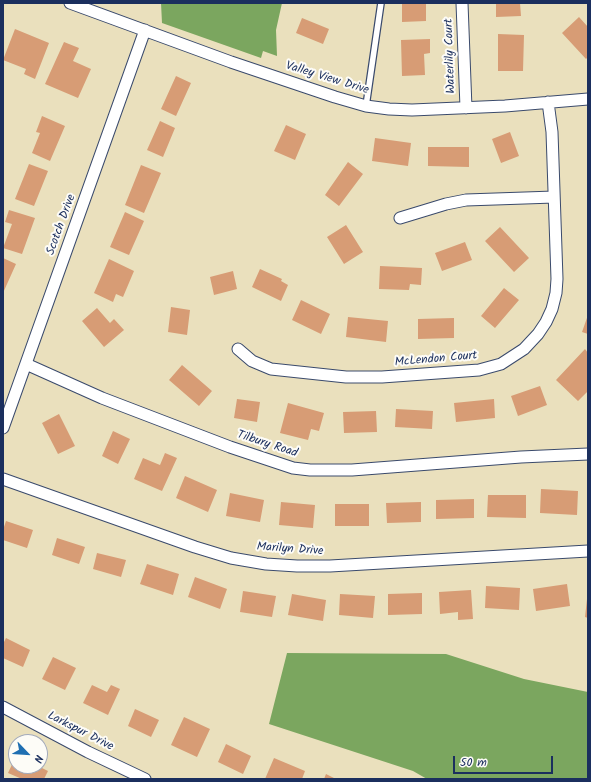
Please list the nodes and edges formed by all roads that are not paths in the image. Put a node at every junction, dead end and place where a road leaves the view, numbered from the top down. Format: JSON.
{"nodes":[{"id":1,"x":70,"y":3,"type":"edge"},
{"id":2,"x":381,"y":3,"type":"edge"},
{"id":3,"x":462,"y":3,"type":"edge"},
{"id":4,"x":145,"y":30,"type":"junction"},
{"id":5,"x":588,"y":99,"type":"edge"},
{"id":6,"x":548,"y":102,"type":"junction"},
{"id":7,"x":366,"y":106,"type":"junction"},
{"id":8,"x":466,"y":108,"type":"junction"},
{"id":9,"x":554,"y":197,"type":"junction"},
{"id":10,"x":400,"y":218,"type":"dead end"},
{"id":11,"x":238,"y":349,"type":"dead end"},
{"id":12,"x":26,"y":364,"type":"junction"},
{"id":13,"x":3,"y":428,"type":"edge"},
{"id":14,"x":588,"y":454,"type":"edge"},
{"id":15,"x":3,"y":479,"type":"edge"},
{"id":16,"x":588,"y":551,"type":"edge"},
{"id":17,"x":3,"y":707,"type":"edge"},
{"id":18,"x":145,"y":779,"type":"edge"}],
"edges":[{"from":1,"to":4,"type":"street","name":"Valley View Drive"},
{"from":2,"to":7,"type":"lane"},
{"from":3,"to":8,"type":"street","name":"Waterlily Court"},
{"from":4,"to":7,"type":"street","name":"Valley View Drive"},
{"from":4,"to":12,"type":"street","name":"Scotch Drive"},
{"from":5,"to":6,"type":"street","name":"Valley View Drive"},
{"from":6,"to":8,"type":"street","name":"Valley View Drive"},
{"from":6,"to":9,"type":"street","name":"McLendon Court"},
{"from":7,"to":8,"type":"street","name":"Valley View Drive"},
{"from":9,"to":10,"type":"street"},
{"from":9,"to":11,"type":"street","name":"McLendon Court"},
{"from":12,"to":13,"type":"street","name":"Scotch Drive"},
{"from":12,"to":14,"type":"street","name":"Tilbury Road"},
{"from":15,"to":16,"type":"street","name":"Marilyn Drive"},
{"from":17,"to":18,"type":"street","name":"Larkspur Drive"}]}
